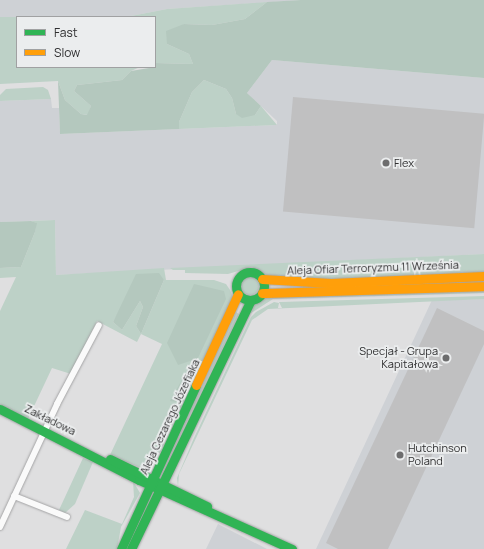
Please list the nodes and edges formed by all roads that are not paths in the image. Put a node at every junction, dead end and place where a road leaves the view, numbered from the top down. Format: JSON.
{"nodes":[{"id":1,"x":484,"y":276,"type":"edge"},
{"id":2,"x":262,"y":279,"type":"junction"},
{"id":3,"x":484,"y":286,"type":"edge"},
{"id":4,"x":262,"y":293,"type":"junction"},
{"id":5,"x":238,"y":294,"type":"junction"},
{"id":6,"x":251,"y":300,"type":"junction"},
{"id":7,"x":99,"y":324,"type":"dead end"},
{"id":8,"x":0,"y":409,"type":"edge"},
{"id":9,"x":44,"y":430,"type":"junction"},
{"id":10,"x":157,"y":484,"type":"junction"},
{"id":11,"x":14,"y":496,"type":"junction"},
{"id":12,"x":67,"y":517,"type":"dead end"},
{"id":13,"x":0,"y":527,"type":"edge"},
{"id":14,"x":121,"y":549,"type":"edge"},
{"id":15,"x":131,"y":549,"type":"edge"},
{"id":16,"x":292,"y":549,"type":"edge"}],
"edges":[{"from":1,"to":2,"type":"street","name":"Aleja Ofiar Terroryzmu 11 Września"},
{"from":2,"to":4,"type":"street"},
{"from":2,"to":5,"type":"street"},
{"from":3,"to":4,"type":"street","name":"Aleja Ofiar Terroryzmu 11 Września"},
{"from":4,"to":6,"type":"street"},
{"from":5,"to":6,"type":"street"},
{"from":5,"to":10,"type":"street","name":"Aleja Cezarego Józefiaka"},
{"from":6,"to":10,"type":"street","name":"Aleja Cezarego Józefiaka"},
{"from":7,"to":9,"type":"street"},
{"from":8,"to":9,"type":"street","name":"Zakładowa"},
{"from":9,"to":10,"type":"street","name":"Zakładowa"},
{"from":9,"to":11,"type":"street"},
{"from":10,"to":14,"type":"street","name":"Aleja Cezarego Józefiaka"},
{"from":10,"to":15,"type":"street","name":"Aleja Cezarego Józefiaka"},
{"from":10,"to":16,"type":"street","name":"Zakładowa"},
{"from":11,"to":12,"type":"street"},
{"from":11,"to":13,"type":"street"}]}
